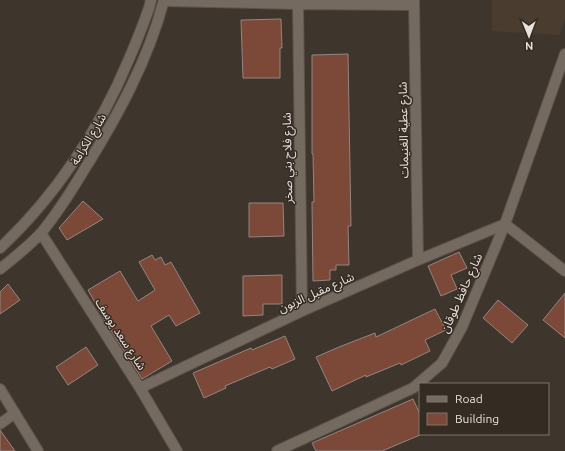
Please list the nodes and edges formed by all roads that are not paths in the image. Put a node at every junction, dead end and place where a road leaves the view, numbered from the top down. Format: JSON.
{"nodes":[{"id":1,"x":151,"y":0,"type":"edge"},
{"id":2,"x":164,"y":0,"type":"edge"},
{"id":3,"x":414,"y":2,"type":"edge"},
{"id":4,"x":298,"y":4,"type":"junction"},
{"id":5,"x":565,"y":54,"type":"edge"},
{"id":6,"x":505,"y":224,"type":"junction"},
{"id":7,"x":41,"y":233,"type":"junction"},
{"id":8,"x":0,"y":248,"type":"edge"},
{"id":9,"x":418,"y":260,"type":"junction"},
{"id":10,"x":0,"y":269,"type":"edge"},
{"id":11,"x":565,"y":271,"type":"edge"},
{"id":12,"x":302,"y":312,"type":"junction"},
{"id":13,"x":140,"y":388,"type":"junction"},
{"id":14,"x":0,"y":389,"type":"edge"},
{"id":15,"x":15,"y":413,"type":"junction"},
{"id":16,"x":0,"y":424,"type":"edge"},
{"id":17,"x":38,"y":451,"type":"edge"},
{"id":18,"x":177,"y":451,"type":"edge"},
{"id":19,"x":277,"y":451,"type":"edge"}],
"edges":[{"from":1,"to":8,"type":"street","name":"شارع الكرامة"},
{"from":2,"to":4,"type":"street"},
{"from":2,"to":7,"type":"street","name":"شارع الكرامة"},
{"from":3,"to":4,"type":"street"},
{"from":3,"to":9,"type":"street","name":"شارع عطية الغنيمات"},
{"from":4,"to":12,"type":"street","name":"شارع فلاح بني صخر"},
{"from":5,"to":6,"type":"street","name":"شارع حافظ طوقان"},
{"from":6,"to":9,"type":"street","name":"شارع مقبل الزبون"},
{"from":6,"to":11,"type":"street"},
{"from":6,"to":19,"type":"street","name":"شارع حافظ طوقان"},
{"from":7,"to":10,"type":"street","name":"شارع الكرامة"},
{"from":7,"to":13,"type":"street","name":"شارع سعد يوسف"},
{"from":9,"to":12,"type":"street","name":"شارع مقبل الزبون"},
{"from":12,"to":13,"type":"street","name":"شارع مقبل الزبون"},
{"from":13,"to":18,"type":"street","name":"شارع سعد يوسف"},
{"from":14,"to":15,"type":"street"},
{"from":15,"to":16,"type":"street"},
{"from":15,"to":17,"type":"street"}]}
